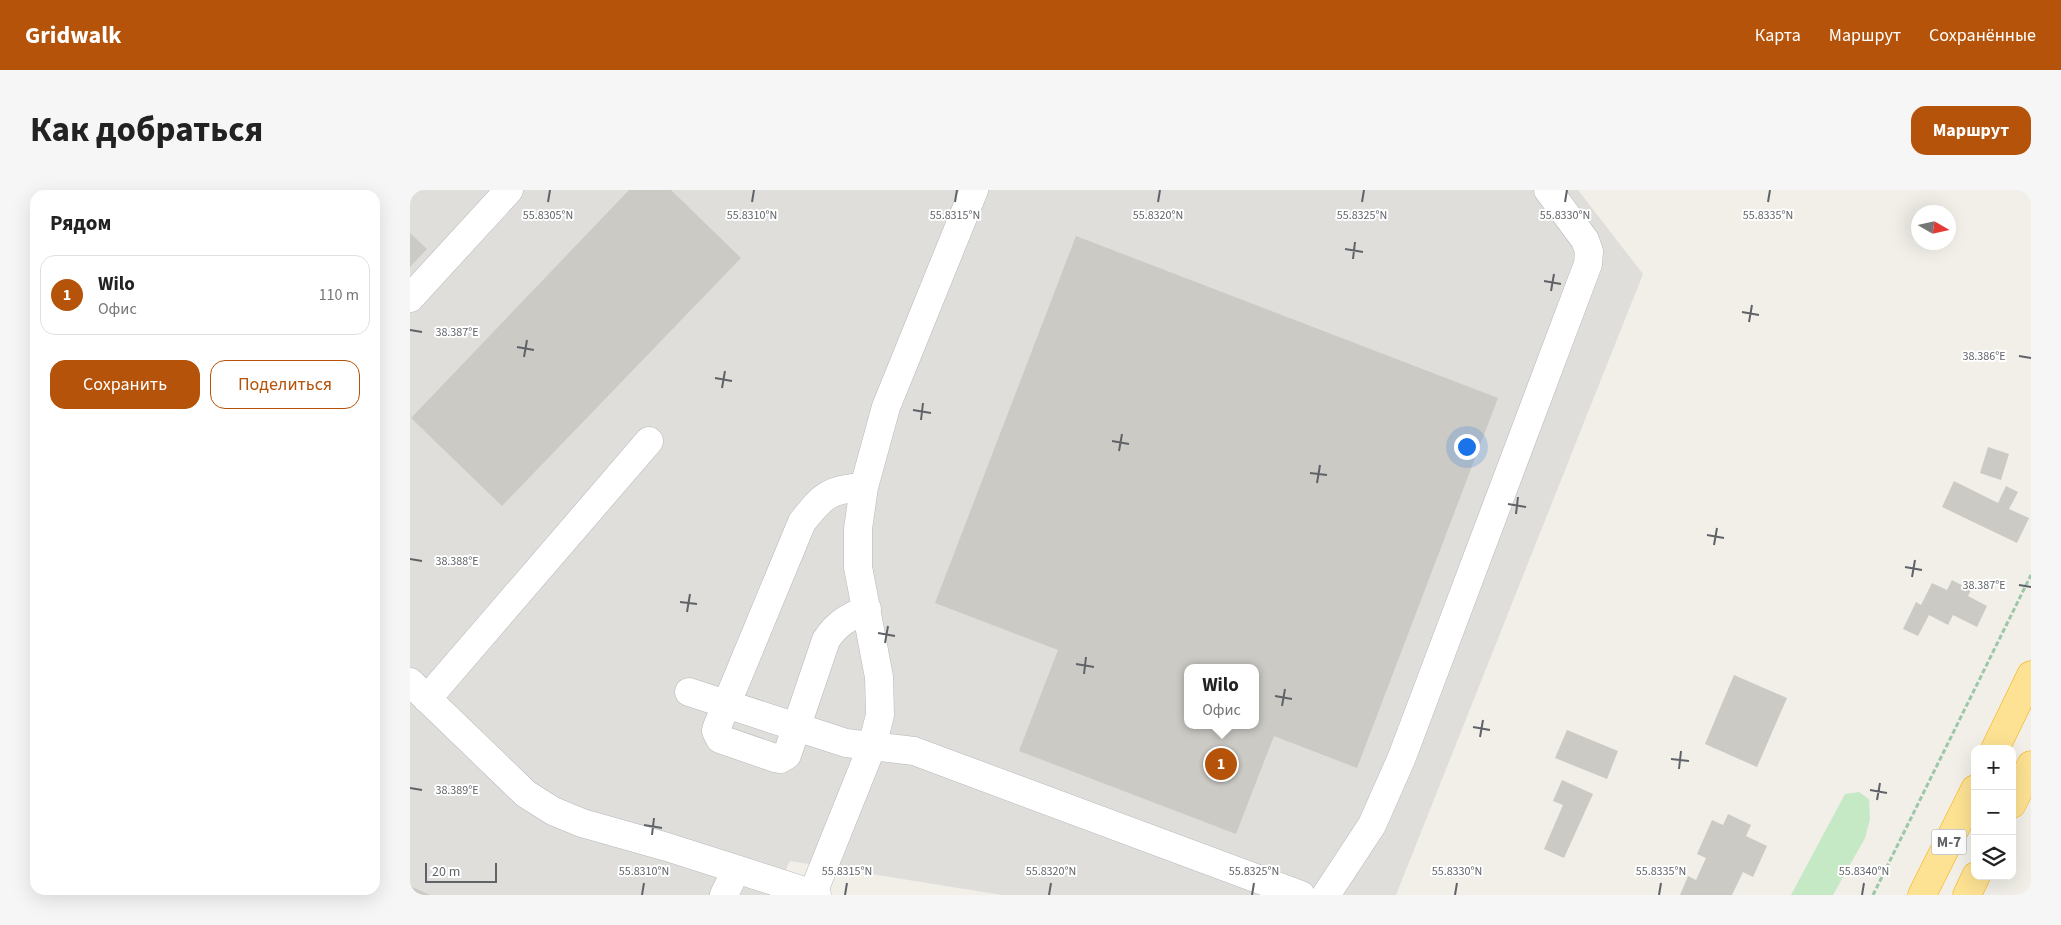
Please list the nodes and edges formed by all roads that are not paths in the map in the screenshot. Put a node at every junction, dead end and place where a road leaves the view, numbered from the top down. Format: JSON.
{"nodes":[{"id":1,"x":509,"y":190,"type":"edge"},
{"id":2,"x":974,"y":190,"type":"edge"},
{"id":3,"x":1548,"y":190,"type":"edge"},
{"id":4,"x":410,"y":298,"type":"edge"},
{"id":5,"x":649,"y":441,"type":"dead end"},
{"id":6,"x":864,"y":487,"type":"junction"},
{"id":7,"x":867,"y":609,"type":"junction"},
{"id":8,"x":2031,"y":675,"type":"edge"},
{"id":9,"x":419,"y":690,"type":"edge"},
{"id":10,"x":689,"y":692,"type":"dead end"},
{"id":11,"x":727,"y":705,"type":"junction"},
{"id":12,"x":796,"y":727,"type":"junction"},
{"id":13,"x":1997,"y":745,"type":"edge"},
{"id":14,"x":872,"y":746,"type":"junction"},
{"id":15,"x":2031,"y":766,"type":"edge"},
{"id":16,"x":1974,"y":790,"type":"edge"},
{"id":17,"x":2016,"y":796,"type":"edge"},
{"id":18,"x":736,"y":870,"type":"junction"},
{"id":19,"x":1974,"y":880,"type":"edge"},
{"id":20,"x":815,"y":894,"type":"edge"},
{"id":21,"x":724,"y":895,"type":"edge"},
{"id":22,"x":1301,"y":895,"type":"edge"},
{"id":23,"x":1326,"y":895,"type":"edge"},
{"id":24,"x":1922,"y":895,"type":"edge"},
{"id":25,"x":1967,"y":895,"type":"edge"}],
"edges":[{"from":1,"to":4,"type":"street"},
{"from":2,"to":6,"type":"street"},
{"from":3,"to":23,"type":"street"},
{"from":5,"to":9,"type":"street"},
{"from":6,"to":7,"type":"street"},
{"from":6,"to":11,"type":"street"},
{"from":7,"to":12,"type":"street"},
{"from":7,"to":14,"type":"street"},
{"from":8,"to":13,"type":"highway"},
{"from":9,"to":18,"type":"street"},
{"from":10,"to":11,"type":"street"},
{"from":11,"to":12,"type":"street"},
{"from":11,"to":12,"type":"street"},
{"from":12,"to":14,"type":"street"},
{"from":14,"to":20,"type":"street"},
{"from":14,"to":22,"type":"street"},
{"from":15,"to":17,"type":"highway"},
{"from":16,"to":24,"type":"highway","number":"М-7"},
{"from":18,"to":20,"type":"street"},
{"from":18,"to":21,"type":"street"},
{"from":19,"to":25,"type":"highway","number":"М-7"}]}
